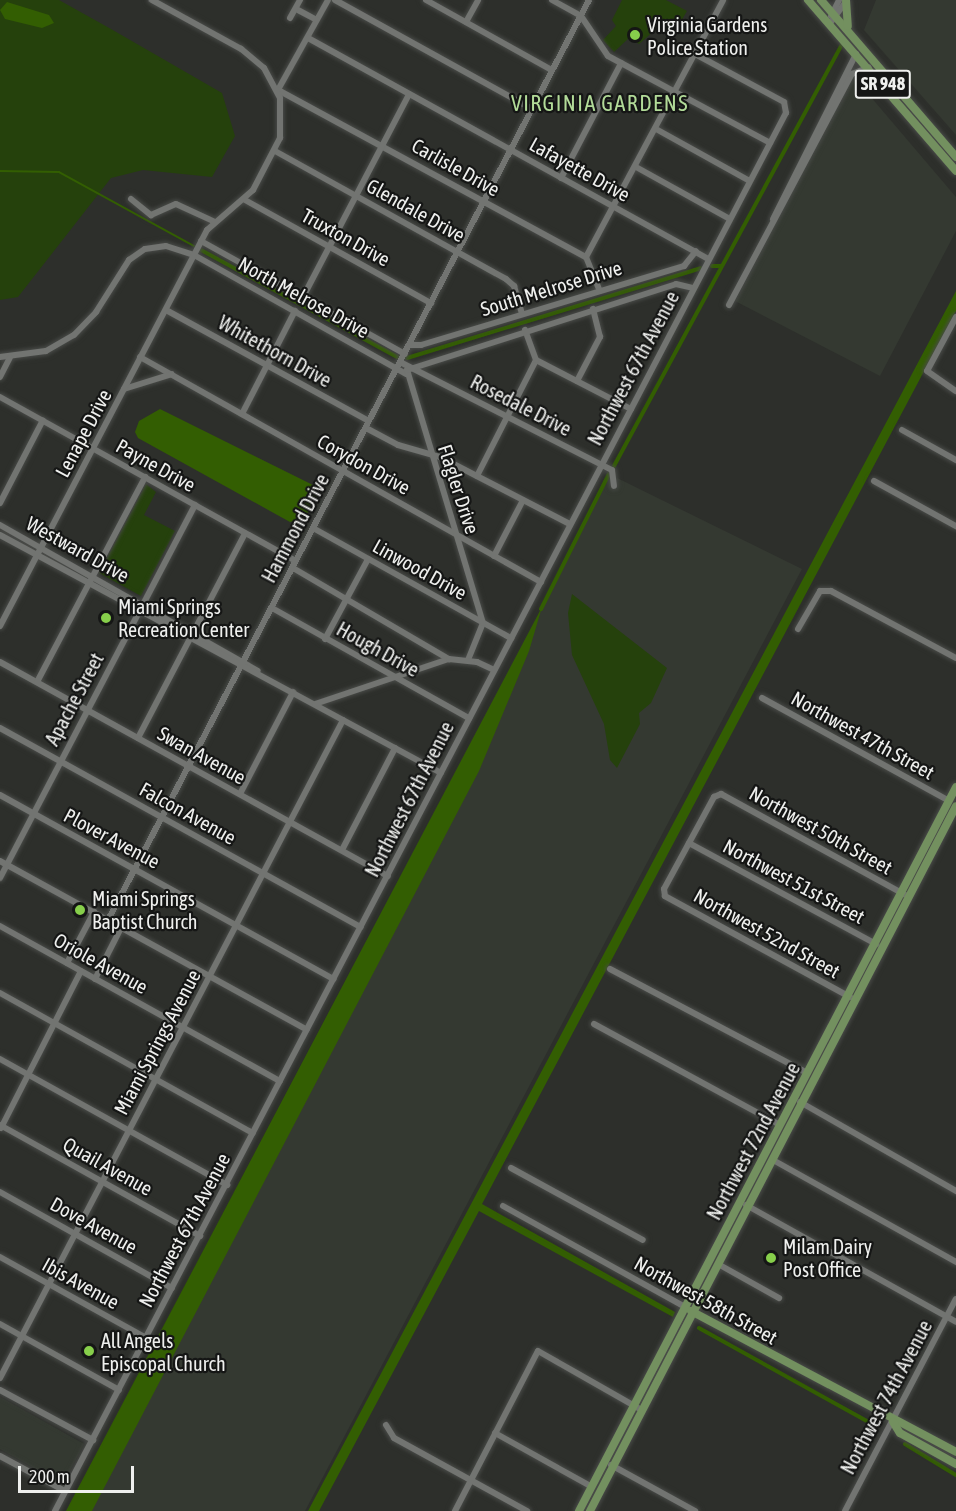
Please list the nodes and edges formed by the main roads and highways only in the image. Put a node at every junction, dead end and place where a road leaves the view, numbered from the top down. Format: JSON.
{"nodes":[{"id":1,"x":808,"y":0,"type":"edge"},
{"id":2,"x":822,"y":0,"type":"edge"},
{"id":3,"x":832,"y":0,"type":"edge"},
{"id":4,"x":847,"y":0,"type":"edge"},
{"id":5,"x":832,"y":17,"type":"junction"},
{"id":6,"x":849,"y":30,"type":"junction"},
{"id":7,"x":956,"y":157,"type":"edge"},
{"id":8,"x":956,"y":171,"type":"edge"},
{"id":9,"x":956,"y":787,"type":"edge"},
{"id":10,"x":952,"y":803,"type":"edge"},
{"id":11,"x":937,"y":823,"type":"junction"},
{"id":12,"x":942,"y":833,"type":"junction"},
{"id":13,"x":798,"y":1101,"type":"junction"},
{"id":14,"x":685,"y":1307,"type":"junction"},
{"id":15,"x":694,"y":1312,"type":"junction"},
{"id":16,"x":893,"y":1422,"type":"junction"},
{"id":17,"x":956,"y":1452,"type":"edge"},
{"id":18,"x":956,"y":1464,"type":"edge"},
{"id":19,"x":579,"y":1511,"type":"edge"},
{"id":20,"x":590,"y":1511,"type":"edge"}],
"edges":[{"from":1,"to":5,"type":"main road","number":"SR 948"},
{"from":2,"to":3,"type":"main road"},
{"from":2,"to":5,"type":"main road","number":"SR 948"},
{"from":4,"to":6,"type":"main road"},
{"from":5,"to":6,"type":"main road","number":"SR 948"},
{"from":5,"to":8,"type":"main road","number":"SR 948"},
{"from":6,"to":7,"type":"main road","number":"SR 948"},
{"from":9,"to":10,"type":"main road","name":"Northwest 72nd Avenue"},
{"from":10,"to":11,"type":"main road","name":"Northwest 72nd Avenue"},
{"from":10,"to":12,"type":"main road","name":"Northwest 72nd Avenue"},
{"from":11,"to":12,"type":"main road"},
{"from":11,"to":13,"type":"main road","name":"Northwest 72nd Avenue"},
{"from":12,"to":13,"type":"main road","name":"Northwest 72nd Avenue"},
{"from":13,"to":14,"type":"main road","name":"Northwest 72nd Avenue"},
{"from":13,"to":15,"type":"main road","name":"Northwest 72nd Avenue"},
{"from":14,"to":15,"type":"main road","name":"Northwest 58th Street"},
{"from":14,"to":19,"type":"main road","name":"Northwest 72nd Avenue"},
{"from":15,"to":16,"type":"main road","name":"Northwest 58th Street"},
{"from":15,"to":20,"type":"main road","name":"Northwest 72nd Avenue"},
{"from":16,"to":17,"type":"main road","name":"Northwest 58th Street"},
{"from":16,"to":18,"type":"main road","name":"Northwest 58th Street"}]}
